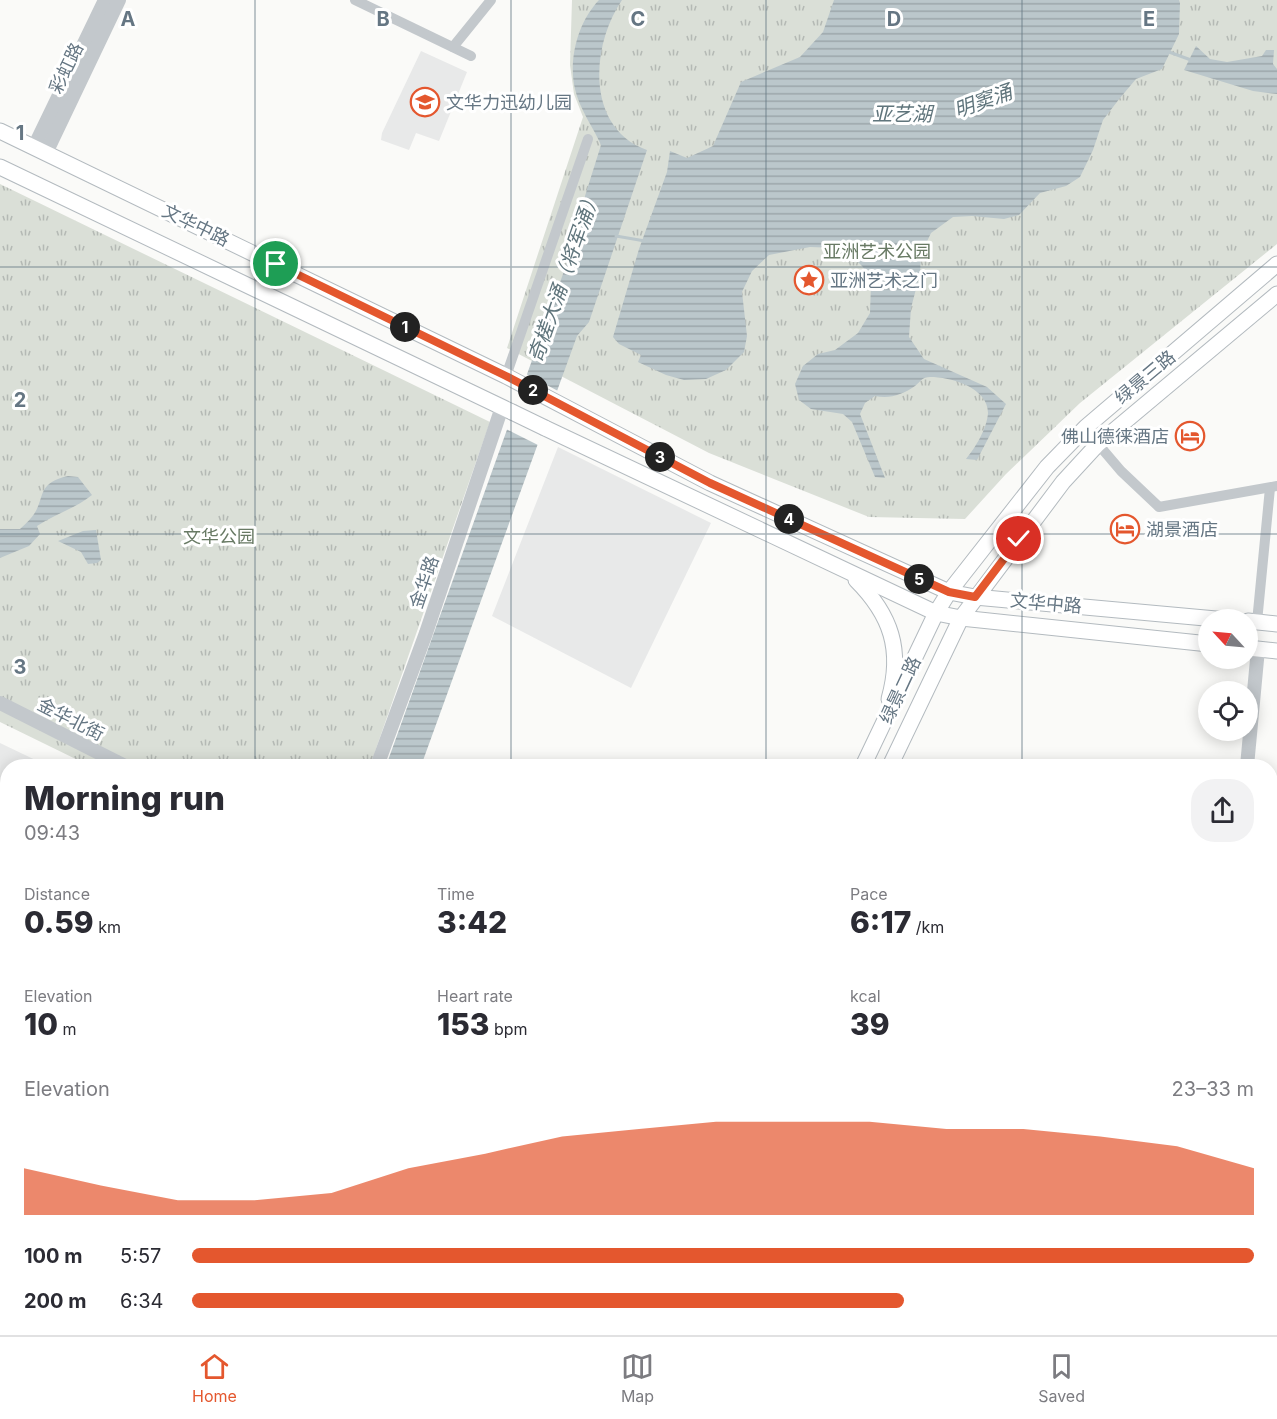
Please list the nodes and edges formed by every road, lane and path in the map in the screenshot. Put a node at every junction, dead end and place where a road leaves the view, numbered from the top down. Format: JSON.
{"nodes":[{"id":1,"x":105,"y":0,"type":"edge"},
{"id":2,"x":119,"y":0,"type":"edge"},
{"id":3,"x":355,"y":0,"type":"edge"},
{"id":4,"x":491,"y":0,"type":"edge"},
{"id":5,"x":453,"y":47,"type":"junction"},
{"id":6,"x":471,"y":56,"type":"dead end"},
{"id":7,"x":0,"y":131,"type":"edge"},
{"id":8,"x":588,"y":139,"type":"dead end"},
{"id":9,"x":40,"y":150,"type":"junction"},
{"id":10,"x":0,"y":167,"type":"edge"},
{"id":11,"x":1277,"y":264,"type":"edge"},
{"id":12,"x":1277,"y":294,"type":"edge"},
{"id":13,"x":506,"y":376,"type":"junction"},
{"id":14,"x":507,"y":410,"type":"junction"},
{"id":15,"x":1098,"y":444,"type":"junction"},
{"id":16,"x":1273,"y":487,"type":"edge"},
{"id":17,"x":848,"y":571,"type":"junction"},
{"id":18,"x":949,"y":592,"type":"junction"},
{"id":19,"x":975,"y":597,"type":"junction"},
{"id":20,"x":1254,"y":609,"type":"edge"},
{"id":21,"x":936,"y":613,"type":"junction"},
{"id":22,"x":1198,"y":617,"type":"edge"},
{"id":23,"x":961,"y":618,"type":"junction"},
{"id":24,"x":1258,"y":622,"type":"edge"},
{"id":25,"x":1277,"y":624,"type":"edge"},
{"id":26,"x":1198,"y":643,"type":"edge"},
{"id":27,"x":1258,"y":649,"type":"edge"},
{"id":28,"x":1277,"y":651,"type":"edge"},
{"id":29,"x":1252,"y":669,"type":"edge"},
{"id":30,"x":0,"y":703,"type":"edge"},
{"id":31,"x":881,"y":730,"type":"junction"},
{"id":32,"x":111,"y":759,"type":"edge"},
{"id":33,"x":380,"y":759,"type":"edge"},
{"id":34,"x":866,"y":759,"type":"edge"},
{"id":35,"x":893,"y":759,"type":"edge"},
{"id":36,"x":1247,"y":759,"type":"edge"}],
"edges":[{"from":1,"to":9,"type":"street","name":"彩虹路"},
{"from":2,"to":9,"type":"street","name":"彩虹路"},
{"from":3,"to":5,"type":"street"},
{"from":4,"to":5,"type":"street"},
{"from":5,"to":6,"type":"street"},
{"from":7,"to":9,"type":"main road","name":"文华中路"},
{"from":8,"to":13,"type":"street"},
{"from":9,"to":13,"type":"main road","name":"文华中路"},
{"from":10,"to":14,"type":"main road","name":"文华中路"},
{"from":11,"to":18,"type":"main road","name":"绿景三路"},
{"from":12,"to":15,"type":"main road","name":"绿景三路"},
{"from":13,"to":18,"type":"main road","name":"文华中路"},
{"from":14,"to":17,"type":"main road","name":"文华中路","bridge":true},
{"from":14,"to":33,"type":"street","name":"金华路"},
{"from":15,"to":16,"type":"street"},
{"from":15,"to":19,"type":"main road","name":"绿景三路"},
{"from":16,"to":20,"type":"street"},
{"from":17,"to":21,"type":"main road","name":"文华中路"},
{"from":17,"to":31,"type":"main road"},
{"from":18,"to":19,"type":"main road","name":"文华中路"},
{"from":18,"to":21,"type":"main road","name":"绿景三路"},
{"from":19,"to":22,"type":"main road","name":"文华中路"},
{"from":19,"to":23,"type":"main road","name":"绿景三路"},
{"from":21,"to":23,"type":"main road","name":"文华中路"},
{"from":21,"to":31,"type":"main road","name":"绿景二路"},
{"from":23,"to":26,"type":"main road","name":"文华中路"},
{"from":23,"to":35,"type":"main road","name":"绿景二路"},
{"from":24,"to":25,"type":"main road"},
{"from":27,"to":28,"type":"main road"},
{"from":29,"to":36,"type":"street"},
{"from":30,"to":32,"type":"street","name":"金华北街"},
{"from":31,"to":34,"type":"main road","name":"绿景二路"}]}
